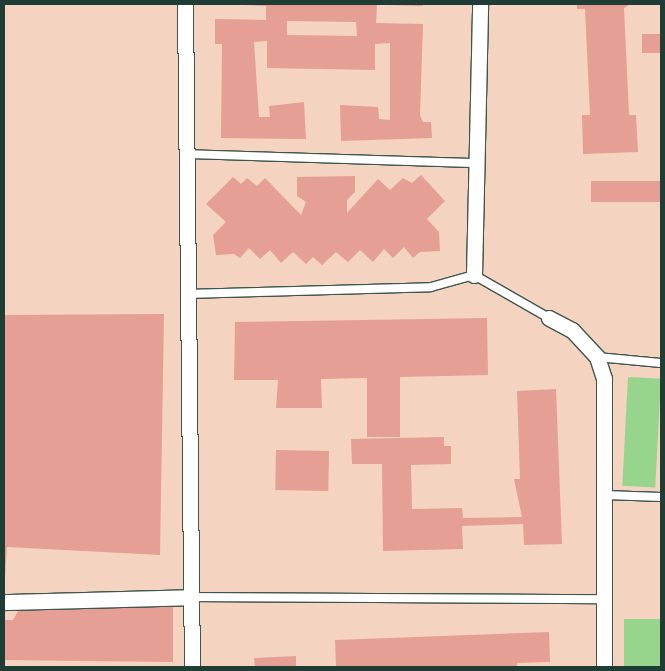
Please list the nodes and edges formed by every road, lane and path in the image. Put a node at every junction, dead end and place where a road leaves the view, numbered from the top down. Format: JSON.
{"nodes":[{"id":1,"x":185,"y":4,"type":"edge"},
{"id":2,"x":480,"y":4,"type":"edge"},
{"id":3,"x":185,"y":154,"type":"junction"},
{"id":4,"x":476,"y":162,"type":"junction"},
{"id":5,"x":474,"y":275,"type":"junction"},
{"id":6,"x":186,"y":294,"type":"junction"},
{"id":7,"x":549,"y":318,"type":"joint"},
{"id":8,"x":597,"y":357,"type":"junction"},
{"id":9,"x":661,"y":363,"type":"edge"},
{"id":10,"x":605,"y":495,"type":"junction"},
{"id":11,"x":661,"y":497,"type":"edge"},
{"id":12,"x":191,"y":597,"type":"junction"},
{"id":13,"x":605,"y":599,"type":"junction"},
{"id":14,"x":4,"y":602,"type":"edge"},
{"id":15,"x":192,"y":667,"type":"edge"},
{"id":16,"x":604,"y":667,"type":"edge"}],
"edges":[{"from":1,"to":3,"type":"street"},
{"from":2,"to":4,"type":"street"},
{"from":3,"to":4,"type":"lane"},
{"from":3,"to":6,"type":"street"},
{"from":4,"to":5,"type":"street"},
{"from":5,"to":6,"type":"lane"},
{"from":5,"to":7,"type":"lane"},
{"from":6,"to":12,"type":"street"},
{"from":7,"to":8,"type":"street"},
{"from":8,"to":9,"type":"lane"},
{"from":8,"to":10,"type":"street"},
{"from":10,"to":11,"type":"lane"},
{"from":10,"to":13,"type":"street"},
{"from":12,"to":13,"type":"lane"},
{"from":12,"to":14,"type":"street"},
{"from":12,"to":15,"type":"street"},
{"from":13,"to":16,"type":"street"}]}
